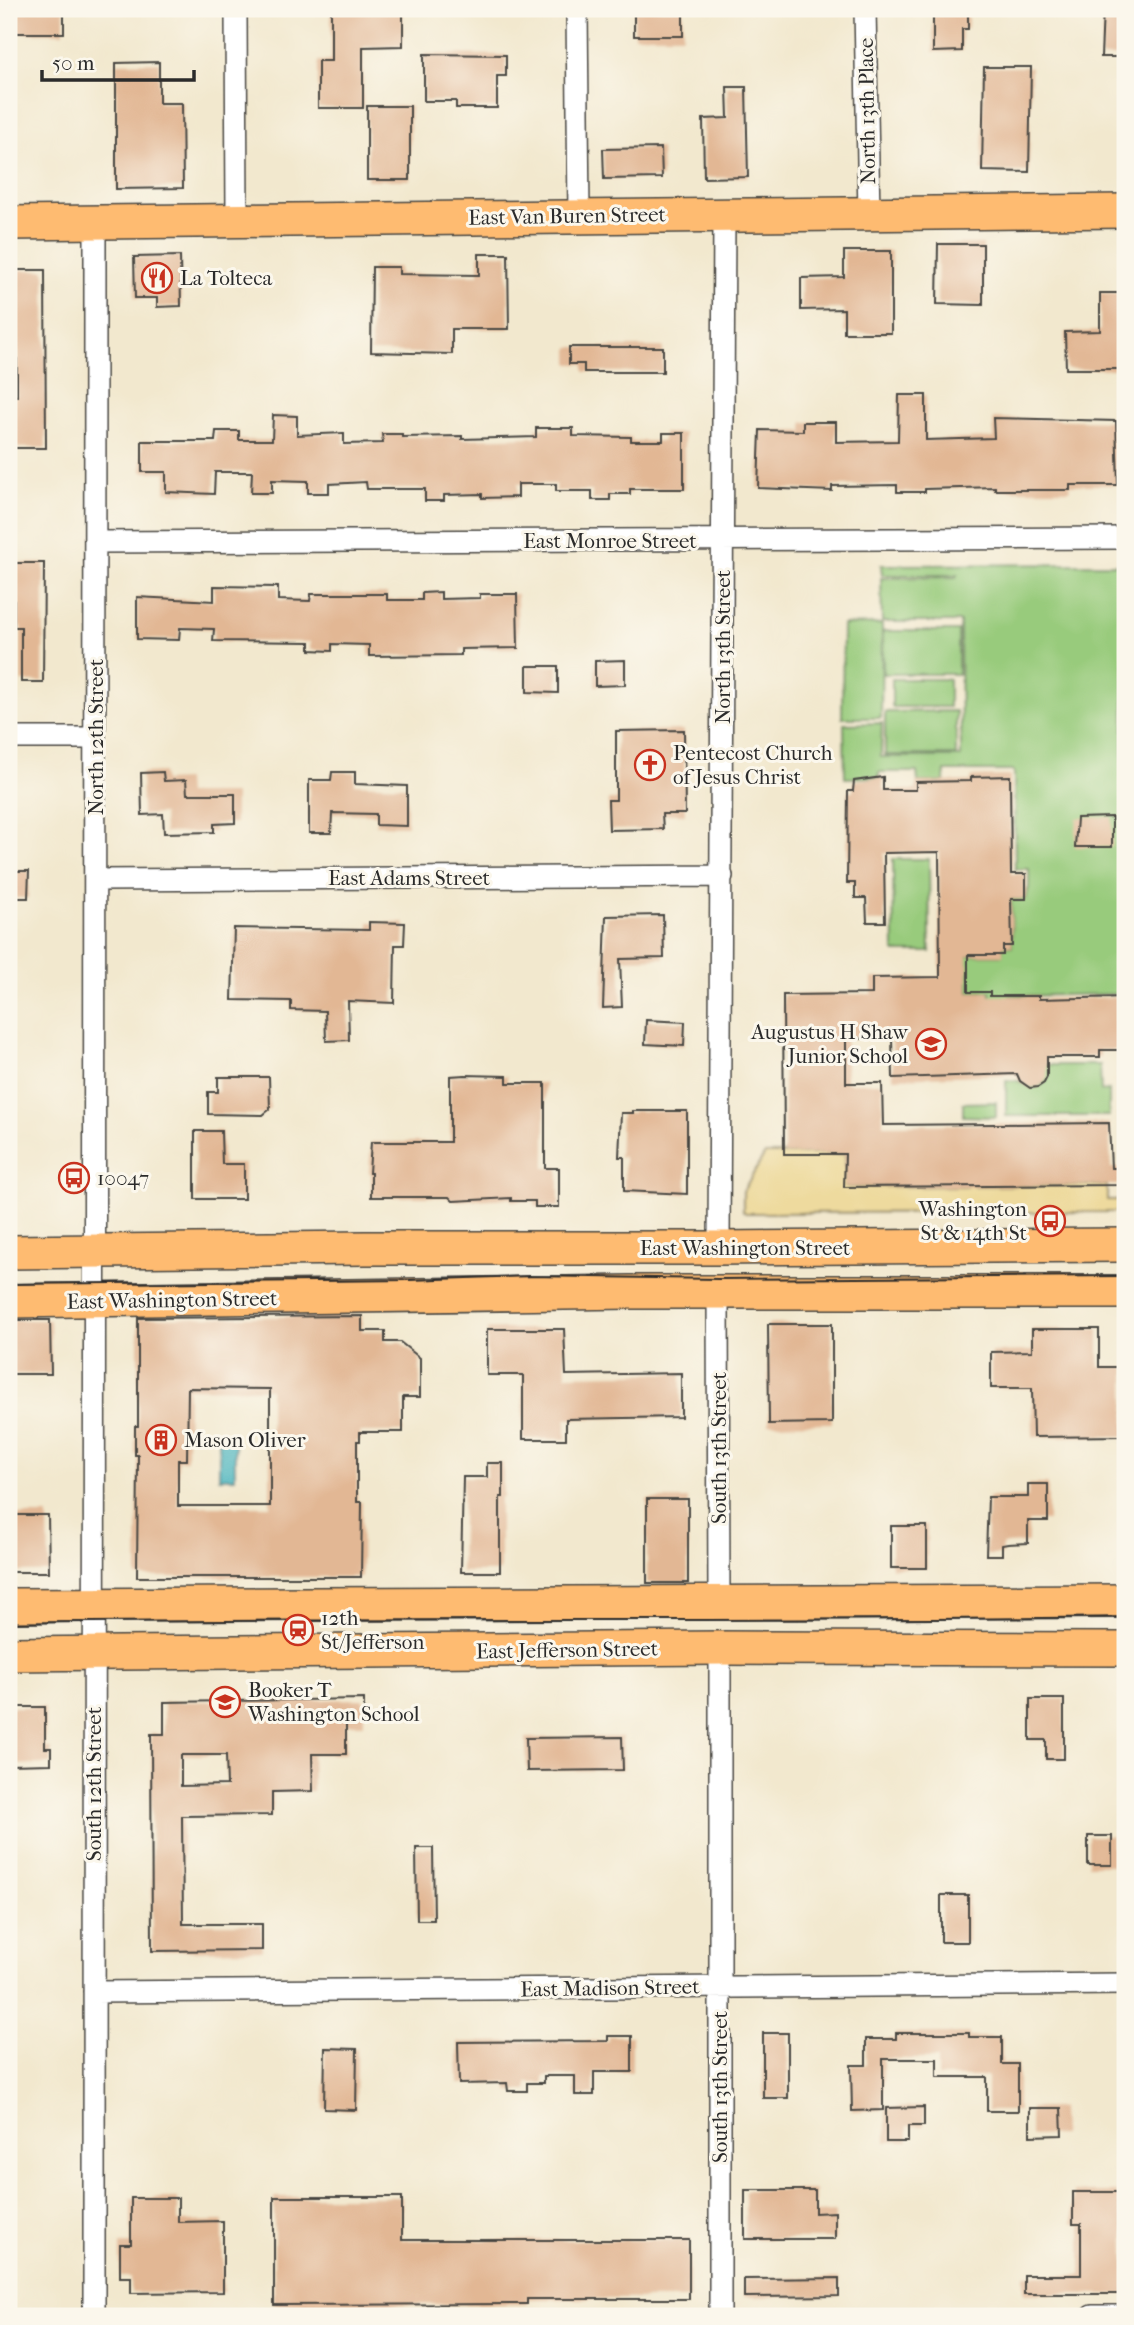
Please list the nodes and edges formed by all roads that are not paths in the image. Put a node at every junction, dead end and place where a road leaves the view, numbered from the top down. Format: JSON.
{"nodes":[{"id":1,"x":236,"y":9,"type":"edge"},
{"id":2,"x":577,"y":9,"type":"edge"},
{"id":3,"x":865,"y":9,"type":"edge"},
{"id":4,"x":1125,"y":211,"type":"edge"},
{"id":5,"x":724,"y":214,"type":"junction"},
{"id":6,"x":869,"y":214,"type":"junction"},
{"id":7,"x":579,"y":216,"type":"junction"},
{"id":8,"x":237,"y":220,"type":"junction"},
{"id":9,"x":95,"y":222,"type":"junction"},
{"id":10,"x":9,"y":223,"type":"edge"},
{"id":11,"x":1125,"y":538,"type":"edge"},
{"id":12,"x":723,"y":541,"type":"junction"},
{"id":13,"x":95,"y":542,"type":"junction"},
{"id":14,"x":9,"y":738,"type":"edge"},
{"id":15,"x":95,"y":738,"type":"junction"},
{"id":16,"x":722,"y":876,"type":"junction"},
{"id":17,"x":97,"y":880,"type":"junction"},
{"id":18,"x":1125,"y":1245,"type":"edge"},
{"id":19,"x":365,"y":1248,"type":"junction"},
{"id":20,"x":719,"y":1248,"type":"junction"},
{"id":21,"x":9,"y":1252,"type":"edge"},
{"id":22,"x":96,"y":1252,"type":"junction"},
{"id":23,"x":630,"y":1292,"type":"junction"},
{"id":24,"x":1125,"y":1292,"type":"edge"},
{"id":25,"x":718,"y":1294,"type":"junction"},
{"id":26,"x":9,"y":1301,"type":"edge"},
{"id":27,"x":97,"y":1302,"type":"junction"},
{"id":28,"x":1125,"y":1601,"type":"edge"},
{"id":29,"x":719,"y":1602,"type":"junction"},
{"id":30,"x":821,"y":1602,"type":"junction"},
{"id":31,"x":93,"y":1604,"type":"junction"},
{"id":32,"x":9,"y":1605,"type":"edge"},
{"id":33,"x":720,"y":1648,"type":"junction"},
{"id":34,"x":1038,"y":1649,"type":"junction"},
{"id":35,"x":1125,"y":1649,"type":"edge"},
{"id":36,"x":9,"y":1654,"type":"edge"},
{"id":37,"x":93,"y":1654,"type":"junction"},
{"id":38,"x":1125,"y":1984,"type":"edge"},
{"id":39,"x":720,"y":1987,"type":"junction"},
{"id":40,"x":94,"y":1992,"type":"junction"},
{"id":41,"x":94,"y":2316,"type":"edge"},
{"id":42,"x":720,"y":2316,"type":"edge"},
{"id":43,"x":1092,"y":2316,"type":"edge"},
{"id":44,"x":1125,"y":2316,"type":"edge"}],
"edges":[{"from":1,"to":8,"type":"street"},
{"from":2,"to":7,"type":"street"},
{"from":3,"to":6,"type":"street","name":"North 13th Place"},
{"from":4,"to":6,"type":"main road","name":"East Van Buren Street"},
{"from":5,"to":6,"type":"main road","name":"East Van Buren Street"},
{"from":5,"to":7,"type":"main road","name":"East Van Buren Street"},
{"from":5,"to":12,"type":"street","name":"North 13th Street"},
{"from":7,"to":8,"type":"main road","name":"East Van Buren Street"},
{"from":8,"to":9,"type":"main road","name":"East Van Buren Street"},
{"from":9,"to":10,"type":"main road","name":"East Van Buren Street"},
{"from":9,"to":13,"type":"street","name":"North 12th Street"},
{"from":11,"to":12,"type":"street","name":"East Monroe Street"},
{"from":12,"to":13,"type":"street","name":"East Monroe Street"},
{"from":12,"to":16,"type":"street","name":"North 13th Street"},
{"from":13,"to":15,"type":"street","name":"North 12th Street"},
{"from":14,"to":15,"type":"street"},
{"from":15,"to":17,"type":"street","name":"North 12th Street"},
{"from":16,"to":17,"type":"street","name":"East Adams Street"},
{"from":16,"to":20,"type":"street","name":"North 13th Street"},
{"from":17,"to":22,"type":"street","name":"North 12th Street"},
{"from":18,"to":20,"type":"main road","name":"East Washington Street"},
{"from":19,"to":20,"type":"main road","name":"East Washington Street"},
{"from":19,"to":22,"type":"main road","name":"East Washington Street"},
{"from":19,"to":23,"type":"main road","name":"East Washington Street"},
{"from":21,"to":22,"type":"main road","name":"East Washington Street"},
{"from":22,"to":27,"type":"street","name":"South 12th Street"},
{"from":23,"to":25,"type":"main road","name":"East Washington Street"},
{"from":23,"to":27,"type":"main road","name":"East Washington Street"},
{"from":24,"to":25,"type":"main road","name":"East Washington Street"},
{"from":25,"to":29,"type":"street","name":"South 13th Street"},
{"from":26,"to":27,"type":"main road","name":"East Washington Street"},
{"from":27,"to":31,"type":"street","name":"South 12th Street"},
{"from":28,"to":30,"type":"main road"},
{"from":29,"to":30,"type":"main road"},
{"from":29,"to":31,"type":"main road"},
{"from":30,"to":34,"type":"main road"},
{"from":31,"to":32,"type":"main road"},
{"from":31,"to":37,"type":"street","name":"South 12th Street"},
{"from":33,"to":34,"type":"main road","name":"East Jefferson Street"},
{"from":33,"to":37,"type":"main road","name":"East Jefferson Street"},
{"from":33,"to":39,"type":"street","name":"South 13th Street"},
{"from":34,"to":35,"type":"main road","name":"East Jefferson Street"},
{"from":36,"to":37,"type":"main road","name":"East Jefferson Street"},
{"from":37,"to":40,"type":"street","name":"South 12th Street"},
{"from":38,"to":39,"type":"street","name":"East Madison Street"},
{"from":39,"to":40,"type":"street","name":"East Madison Street"},
{"from":39,"to":42,"type":"street","name":"South 13th Street"},
{"from":40,"to":41,"type":"street","name":"South 12th Street"},
{"from":43,"to":44,"type":"street"}]}
